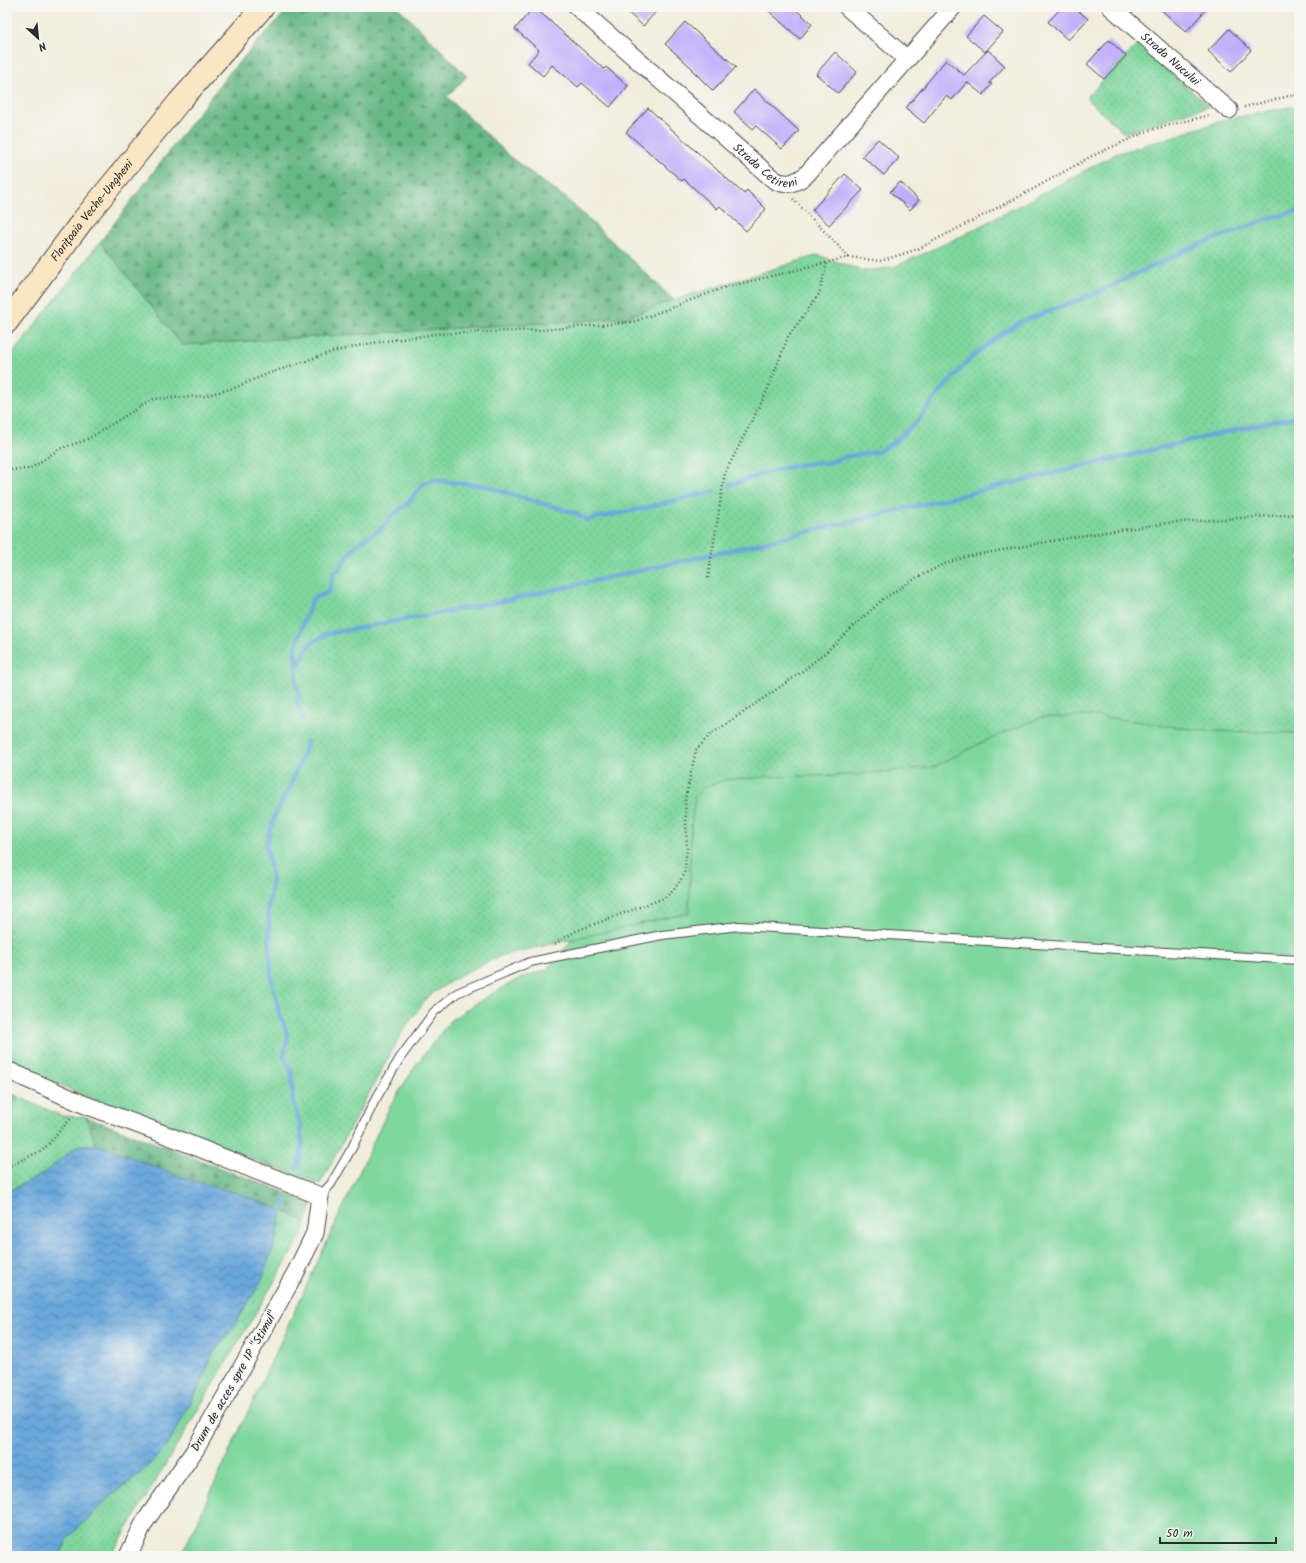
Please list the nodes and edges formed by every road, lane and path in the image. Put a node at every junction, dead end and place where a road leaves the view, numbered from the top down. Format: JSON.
{"nodes":[{"id":1,"x":263,"y":7,"type":"edge"},
{"id":2,"x":577,"y":7,"type":"edge"},
{"id":3,"x":847,"y":7,"type":"edge"},
{"id":4,"x":953,"y":7,"type":"edge"},
{"id":5,"x":1111,"y":7,"type":"edge"},
{"id":6,"x":907,"y":59,"type":"junction"},
{"id":7,"x":1299,"y":95,"type":"edge"},
{"id":8,"x":1229,"y":110,"type":"junction"},
{"id":9,"x":785,"y":184,"type":"junction"},
{"id":10,"x":849,"y":257,"type":"junction"},
{"id":11,"x":827,"y":263,"type":"junction"},
{"id":12,"x":7,"y":322,"type":"edge"},
{"id":13,"x":7,"y":470,"type":"edge"},
{"id":14,"x":1299,"y":514,"type":"edge"},
{"id":15,"x":708,"y":578,"type":"dead end"},
{"id":16,"x":554,"y":945,"type":"dead end"},
{"id":17,"x":1299,"y":960,"type":"edge"},
{"id":18,"x":7,"y":1070,"type":"edge"},
{"id":19,"x":83,"y":1104,"type":"junction"},
{"id":20,"x":7,"y":1168,"type":"edge"},
{"id":21,"x":320,"y":1196,"type":"junction"},
{"id":22,"x":128,"y":1556,"type":"edge"}],
"edges":[{"from":1,"to":12,"type":"main road","name":"Florițoaia Veche-Ungheni"},
{"from":2,"to":9,"type":"street","name":"Strada Cetireni"},
{"from":3,"to":6,"type":"street"},
{"from":4,"to":6,"type":"street","name":"Strada Cetireni"},
{"from":5,"to":8,"type":"street","name":"Strada Nucului"},
{"from":6,"to":9,"type":"street","name":"Strada Cetireni"},
{"from":7,"to":8,"type":"path"},
{"from":8,"to":10,"type":"path"},
{"from":9,"to":10,"type":"path"},
{"from":10,"to":11,"type":"path"},
{"from":11,"to":13,"type":"path"},
{"from":11,"to":15,"type":"path"},
{"from":14,"to":16,"type":"path"},
{"from":17,"to":21,"type":"lane"},
{"from":18,"to":19,"type":"street"},
{"from":19,"to":20,"type":"path"},
{"from":19,"to":21,"type":"street"},
{"from":21,"to":22,"type":"street","name":"Drum de acces spre IP \"Stimul\""}]}
